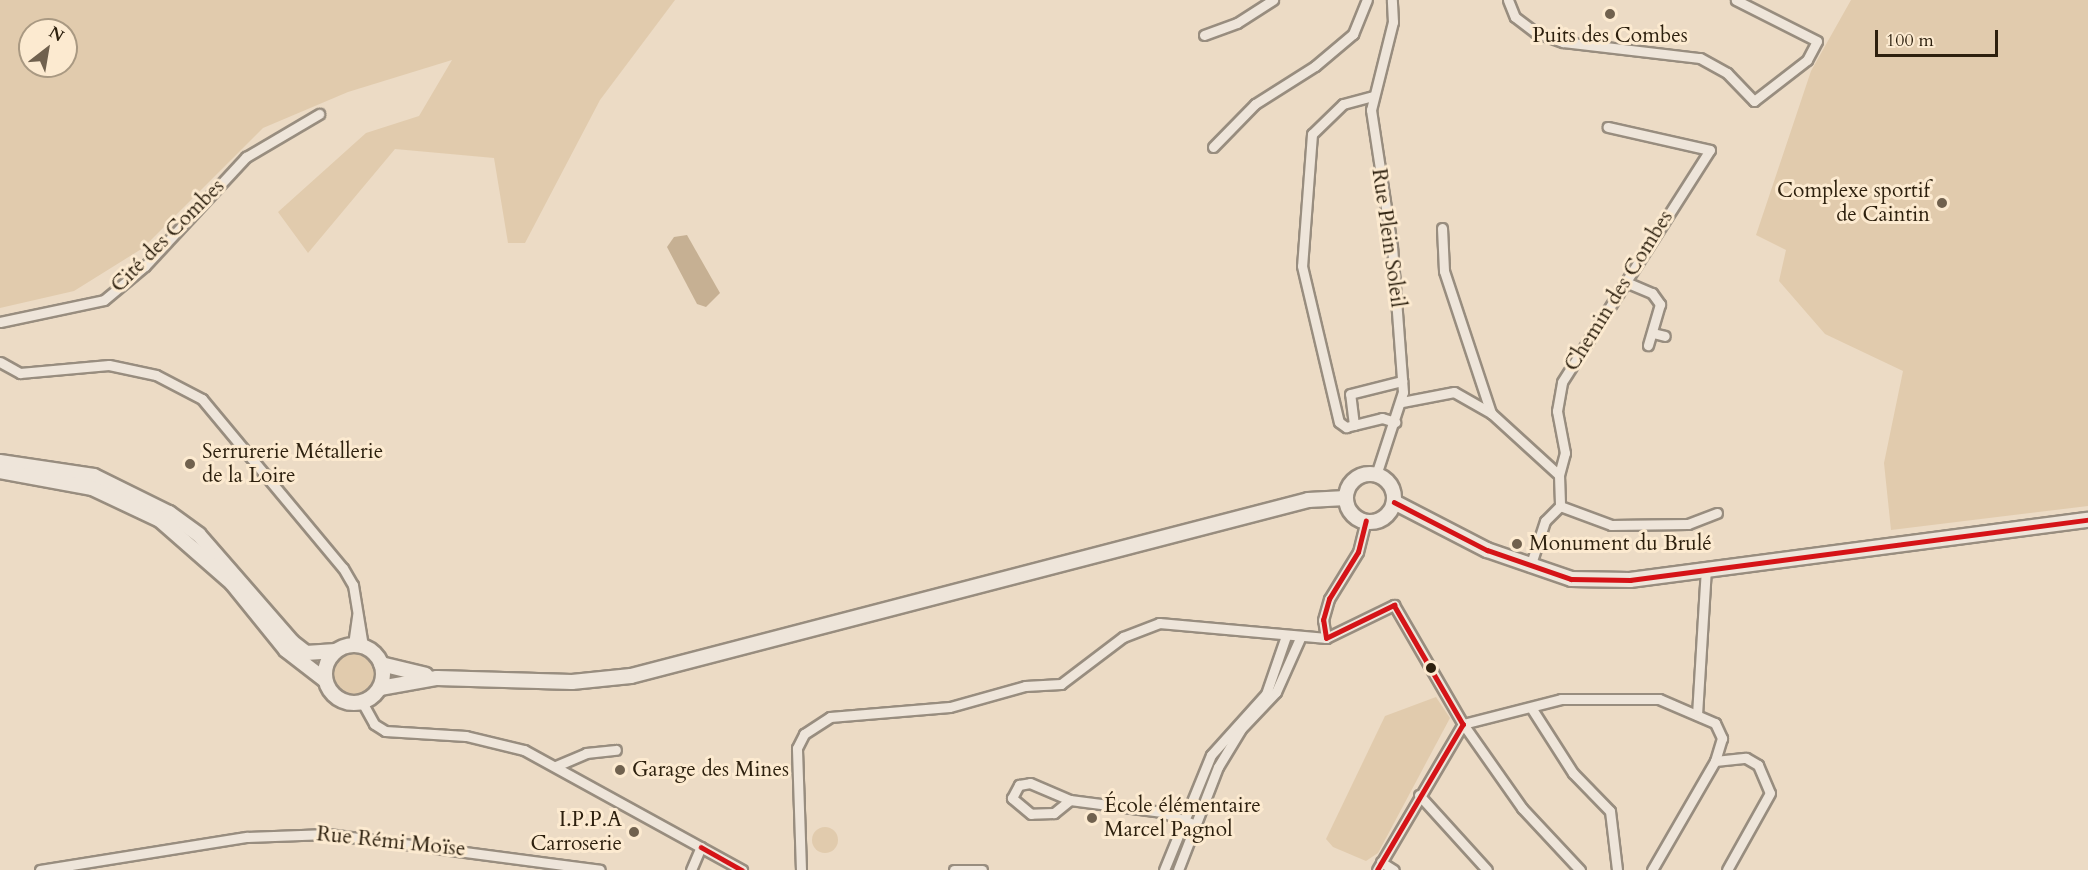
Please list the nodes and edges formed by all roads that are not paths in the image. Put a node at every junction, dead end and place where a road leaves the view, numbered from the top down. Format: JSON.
{"nodes":[{"id":1,"x":1273,"y":0,"type":"edge"},
{"id":2,"x":1367,"y":0,"type":"edge"},
{"id":3,"x":1392,"y":0,"type":"edge"},
{"id":4,"x":1508,"y":0,"type":"edge"},
{"id":5,"x":1736,"y":0,"type":"edge"},
{"id":6,"x":1204,"y":35,"type":"dead end"},
{"id":7,"x":1373,"y":96,"type":"junction"},
{"id":8,"x":319,"y":114,"type":"dead end"},
{"id":9,"x":1608,"y":127,"type":"dead end"},
{"id":10,"x":1213,"y":147,"type":"dead end"},
{"id":11,"x":1442,"y":228,"type":"dead end"},
{"id":12,"x":1628,"y":283,"type":"junction"},
{"id":13,"x":0,"y":322,"type":"edge"},
{"id":14,"x":1653,"y":333,"type":"junction"},
{"id":15,"x":1665,"y":336,"type":"dead end"},
{"id":16,"x":1648,"y":345,"type":"dead end"},
{"id":17,"x":0,"y":362,"type":"edge"},
{"id":18,"x":1402,"y":381,"type":"junction"},
{"id":19,"x":1402,"y":402,"type":"junction"},
{"id":20,"x":1491,"y":413,"type":"junction"},
{"id":21,"x":1395,"y":422,"type":"junction"},
{"id":22,"x":1354,"y":425,"type":"junction"},
{"id":23,"x":0,"y":462,"type":"edge"},
{"id":24,"x":0,"y":471,"type":"edge"},
{"id":25,"x":1376,"y":475,"type":"junction"},
{"id":26,"x":1559,"y":475,"type":"junction"},
{"id":27,"x":1346,"y":498,"type":"junction"},
{"id":28,"x":1394,"y":502,"type":"junction"},
{"id":29,"x":1560,"y":506,"type":"junction"},
{"id":30,"x":1717,"y":513,"type":"dead end"},
{"id":31,"x":2088,"y":520,"type":"edge"},
{"id":32,"x":1366,"y":521,"type":"junction"},
{"id":33,"x":1530,"y":567,"type":"junction"},
{"id":34,"x":1706,"y":569,"type":"junction"},
{"id":35,"x":1286,"y":636,"type":"junction"},
{"id":36,"x":1300,"y":638,"type":"junction"},
{"id":37,"x":1326,"y":638,"type":"junction"},
{"id":38,"x":358,"y":646,"type":"junction"},
{"id":39,"x":336,"y":651,"type":"junction"},
{"id":40,"x":381,"y":664,"type":"junction"},
{"id":41,"x":437,"y":678,"type":"junction"},
{"id":42,"x":325,"y":680,"type":"junction"},
{"id":43,"x":380,"y":688,"type":"junction"},
{"id":44,"x":362,"y":702,"type":"junction"},
{"id":45,"x":1532,"y":709,"type":"junction"},
{"id":46,"x":1697,"y":714,"type":"junction"},
{"id":47,"x":1463,"y":724,"type":"junction"},
{"id":48,"x":616,"y":750,"type":"dead end"},
{"id":49,"x":1715,"y":761,"type":"junction"},
{"id":50,"x":556,"y":766,"type":"junction"},
{"id":51,"x":1419,"y":795,"type":"junction"},
{"id":52,"x":1070,"y":800,"type":"junction"},
{"id":53,"x":1185,"y":821,"type":"junction"},
{"id":54,"x":1196,"y":825,"type":"junction"},
{"id":55,"x":701,"y":847,"type":"junction"},
{"id":56,"x":1379,"y":866,"type":"edge"},
{"id":57,"x":40,"y":870,"type":"edge"},
{"id":58,"x":600,"y":870,"type":"edge"},
{"id":59,"x":691,"y":870,"type":"edge"},
{"id":60,"x":742,"y":870,"type":"edge"},
{"id":61,"x":801,"y":870,"type":"edge"},
{"id":62,"x":954,"y":870,"type":"edge"},
{"id":63,"x":982,"y":870,"type":"edge"},
{"id":64,"x":1164,"y":870,"type":"edge"},
{"id":65,"x":1178,"y":870,"type":"edge"},
{"id":66,"x":1394,"y":870,"type":"edge"},
{"id":67,"x":1487,"y":870,"type":"edge"},
{"id":68,"x":1580,"y":870,"type":"edge"},
{"id":69,"x":1617,"y":870,"type":"edge"},
{"id":70,"x":1652,"y":870,"type":"edge"},
{"id":71,"x":1727,"y":870,"type":"edge"}],
"edges":[{"from":1,"to":6,"type":"street"},
{"from":2,"to":10,"type":"street"},
{"from":3,"to":7,"type":"street","name":"Rue Plein Soleil"},
{"from":4,"to":5,"type":"street"},
{"from":7,"to":18,"type":"street","name":"Rue Plein Soleil"},
{"from":7,"to":22,"type":"street"},
{"from":8,"to":13,"type":"street","name":"Cité des Combes"},
{"from":9,"to":12,"type":"street","name":"Chemin des Combes"},
{"from":11,"to":20,"type":"street"},
{"from":12,"to":14,"type":"street"},
{"from":12,"to":26,"type":"street","name":"Chemin des Combes"},
{"from":14,"to":15,"type":"street"},
{"from":14,"to":16,"type":"street"},
{"from":17,"to":38,"type":"street"},
{"from":18,"to":19,"type":"street","name":"Rue Plein Soleil"},
{"from":18,"to":22,"type":"street"},
{"from":19,"to":20,"type":"street"},
{"from":19,"to":21,"type":"street","name":"Rue Plein Soleil"},
{"from":20,"to":26,"type":"street"},
{"from":21,"to":22,"type":"street"},
{"from":21,"to":25,"type":"street","name":"Rue Plein Soleil"},
{"from":23,"to":39,"type":"main road"},
{"from":24,"to":42,"type":"main road"},
{"from":25,"to":27,"type":"main road"},
{"from":25,"to":28,"type":"main road"},
{"from":26,"to":29,"type":"street","name":"Chemin des Combes"},
{"from":27,"to":32,"type":"main road"},
{"from":27,"to":41,"type":"main road"},
{"from":28,"to":32,"type":"main road"},
{"from":28,"to":33,"type":"main road"},
{"from":29,"to":30,"type":"street"},
{"from":29,"to":33,"type":"street"},
{"from":31,"to":34,"type":"main road"},
{"from":32,"to":37,"type":"street"},
{"from":33,"to":34,"type":"main road"},
{"from":34,"to":46,"type":"street"},
{"from":35,"to":36,"type":"street"},
{"from":35,"to":53,"type":"street"},
{"from":35,"to":61,"type":"street"},
{"from":36,"to":37,"type":"street"},
{"from":36,"to":54,"type":"street"},
{"from":37,"to":47,"type":"street"},
{"from":38,"to":39,"type":"main road"},
{"from":38,"to":40,"type":"main road"},
{"from":39,"to":42,"type":"main road"},
{"from":40,"to":41,"type":"main road"},
{"from":40,"to":43,"type":"main road"},
{"from":41,"to":43,"type":"main road"},
{"from":42,"to":44,"type":"main road"},
{"from":43,"to":44,"type":"main road"},
{"from":44,"to":50,"type":"street"},
{"from":45,"to":46,"type":"street"},
{"from":45,"to":47,"type":"street"},
{"from":45,"to":69,"type":"street"},
{"from":46,"to":49,"type":"street"},
{"from":47,"to":51,"type":"street"},
{"from":47,"to":68,"type":"street"},
{"from":48,"to":50,"type":"street"},
{"from":49,"to":70,"type":"street"},
{"from":49,"to":71,"type":"street"},
{"from":50,"to":55,"type":"street"},
{"from":51,"to":56,"type":"street"},
{"from":51,"to":67,"type":"street"},
{"from":52,"to":52,"type":"street"},
{"from":52,"to":53,"type":"street"},
{"from":53,"to":54,"type":"street"},
{"from":53,"to":64,"type":"street"},
{"from":54,"to":65,"type":"street"},
{"from":55,"to":59,"type":"street"},
{"from":55,"to":60,"type":"street"},
{"from":56,"to":66,"type":"street"},
{"from":57,"to":58,"type":"street","name":"Rue Rémi Moïse"},
{"from":62,"to":63,"type":"street"}]}
